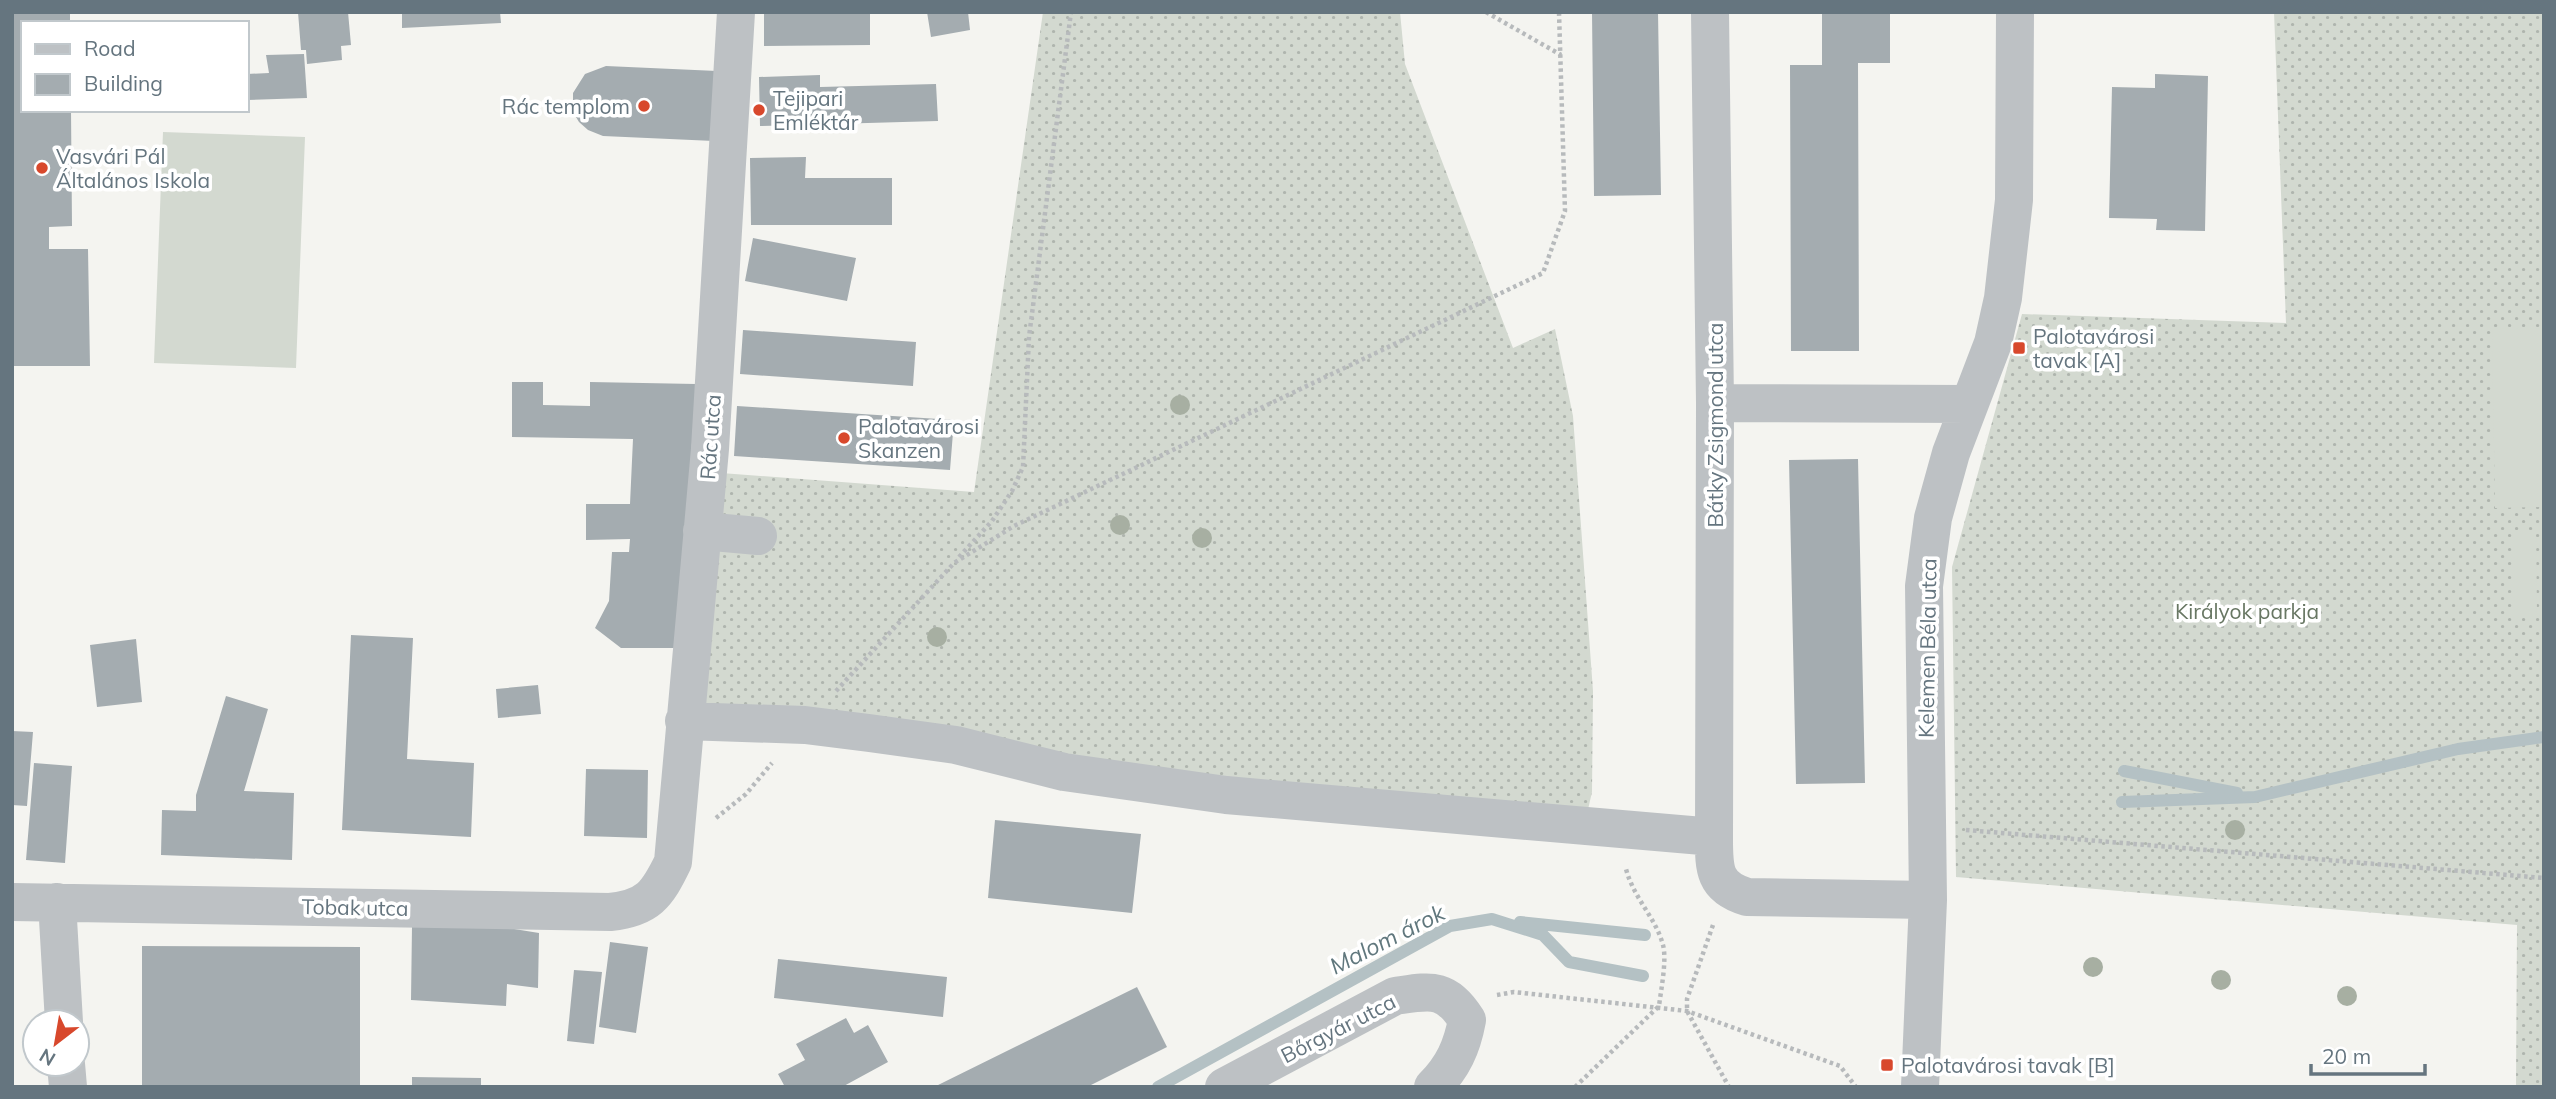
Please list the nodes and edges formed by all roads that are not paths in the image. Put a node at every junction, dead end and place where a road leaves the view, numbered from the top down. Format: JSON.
{"nodes":[{"id":1,"x":736,"y":12,"type":"edge"},
{"id":2,"x":1710,"y":12,"type":"edge"},
{"id":3,"x":2015,"y":12,"type":"edge"},
{"id":4,"x":1715,"y":403,"type":"junction"},
{"id":5,"x":1969,"y":404,"type":"junction"},
{"id":6,"x":702,"y":531,"type":"junction"},
{"id":7,"x":758,"y":536,"type":"dead end"},
{"id":8,"x":684,"y":721,"type":"junction"},
{"id":9,"x":1714,"y":837,"type":"junction"},
{"id":10,"x":674,"y":854,"type":"joint"},
{"id":11,"x":1928,"y":900,"type":"junction"},
{"id":12,"x":12,"y":902,"type":"edge"},
{"id":13,"x":57,"y":902,"type":"junction"},
{"id":14,"x":63,"y":1008,"type":"edge"},
{"id":15,"x":1224,"y":1087,"type":"edge"},
{"id":16,"x":1433,"y":1087,"type":"edge"},
{"id":17,"x":1920,"y":1087,"type":"edge"}],
"edges":[{"from":1,"to":6,"type":"street","name":"Rác utca"},
{"from":2,"to":4,"type":"street","name":"Bátky Zsigmond utca"},
{"from":3,"to":5,"type":"street","name":"Kelemen Béla utca"},
{"from":4,"to":5,"type":"street"},
{"from":4,"to":9,"type":"street","name":"Bátky Zsigmond utca"},
{"from":5,"to":11,"type":"street","name":"Kelemen Béla utca"},
{"from":6,"to":7,"type":"street"},
{"from":6,"to":8,"type":"street","name":"Rác utca"},
{"from":8,"to":9,"type":"street"},
{"from":8,"to":10,"type":"street","name":"Rác utca"},
{"from":9,"to":11,"type":"street","name":"Bátky Zsigmond utca"},
{"from":10,"to":13,"type":"street","name":"Tobak utca"},
{"from":11,"to":17,"type":"street","name":"Kelemen Béla utca"},
{"from":12,"to":13,"type":"street","name":"Tobak utca"},
{"from":13,"to":14,"type":"street"},
{"from":15,"to":16,"type":"street","name":"Bőrgyár utca"}]}
